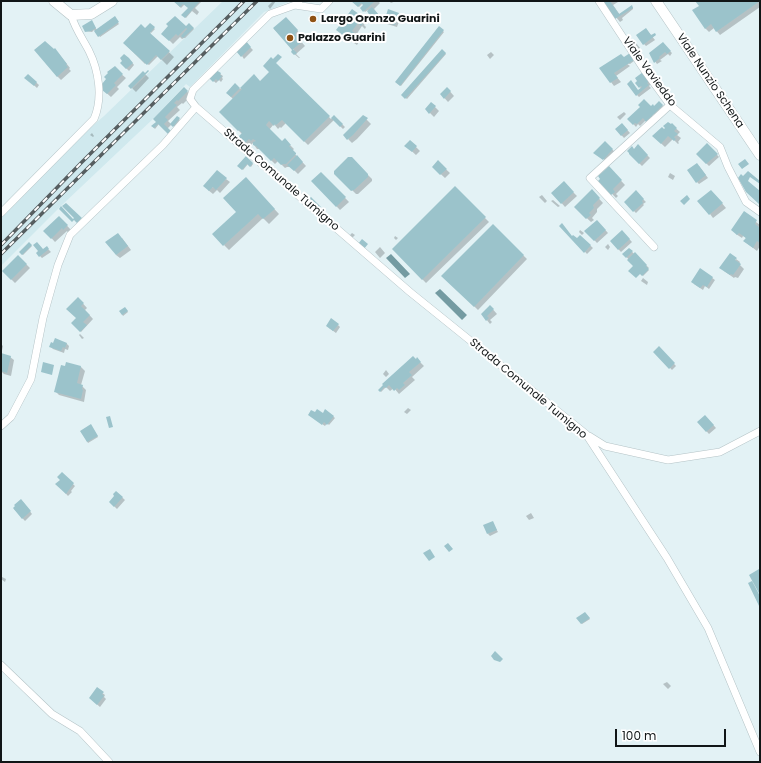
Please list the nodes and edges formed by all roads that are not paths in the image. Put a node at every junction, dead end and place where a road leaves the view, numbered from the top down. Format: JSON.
{"nodes":[{"id":1,"x":54,"y":1,"type":"edge"},
{"id":2,"x":112,"y":1,"type":"edge"},
{"id":3,"x":329,"y":1,"type":"edge"},
{"id":4,"x":599,"y":1,"type":"edge"},
{"id":5,"x":297,"y":3,"type":"edge"},
{"id":6,"x":658,"y":3,"type":"edge"},
{"id":7,"x":71,"y":15,"type":"junction"},
{"id":8,"x":670,"y":105,"type":"junction"},
{"id":9,"x":196,"y":106,"type":"junction"},
{"id":10,"x":760,"y":155,"type":"edge"},
{"id":11,"x":760,"y":212,"type":"edge"},
{"id":12,"x":1,"y":213,"type":"edge"},
{"id":13,"x":654,"y":247,"type":"dead end"},
{"id":14,"x":1,"y":426,"type":"edge"},
{"id":15,"x":760,"y":430,"type":"edge"},
{"id":16,"x":586,"y":434,"type":"junction"},
{"id":17,"x":1,"y":665,"type":"edge"},
{"id":18,"x":760,"y":752,"type":"edge"},
{"id":19,"x":109,"y":762,"type":"edge"}],
"edges":[{"from":1,"to":7,"type":"street"},
{"from":2,"to":7,"type":"street"},
{"from":3,"to":5,"type":"street"},
{"from":4,"to":8,"type":"street","name":"Viale Vavieddo"},
{"from":5,"to":9,"type":"street"},
{"from":6,"to":10,"type":"street","name":"Viale Nunzio Schena"},
{"from":7,"to":12,"type":"street"},
{"from":8,"to":11,"type":"street","name":"Viale Vavieddo"},
{"from":8,"to":13,"type":"street"},
{"from":9,"to":14,"type":"street"},
{"from":9,"to":16,"type":"street","name":"Strada Comunale Tumigno"},
{"from":15,"to":16,"type":"street"},
{"from":16,"to":18,"type":"street","name":"Strada Comunale Tumigno"},
{"from":17,"to":19,"type":"street"}]}
